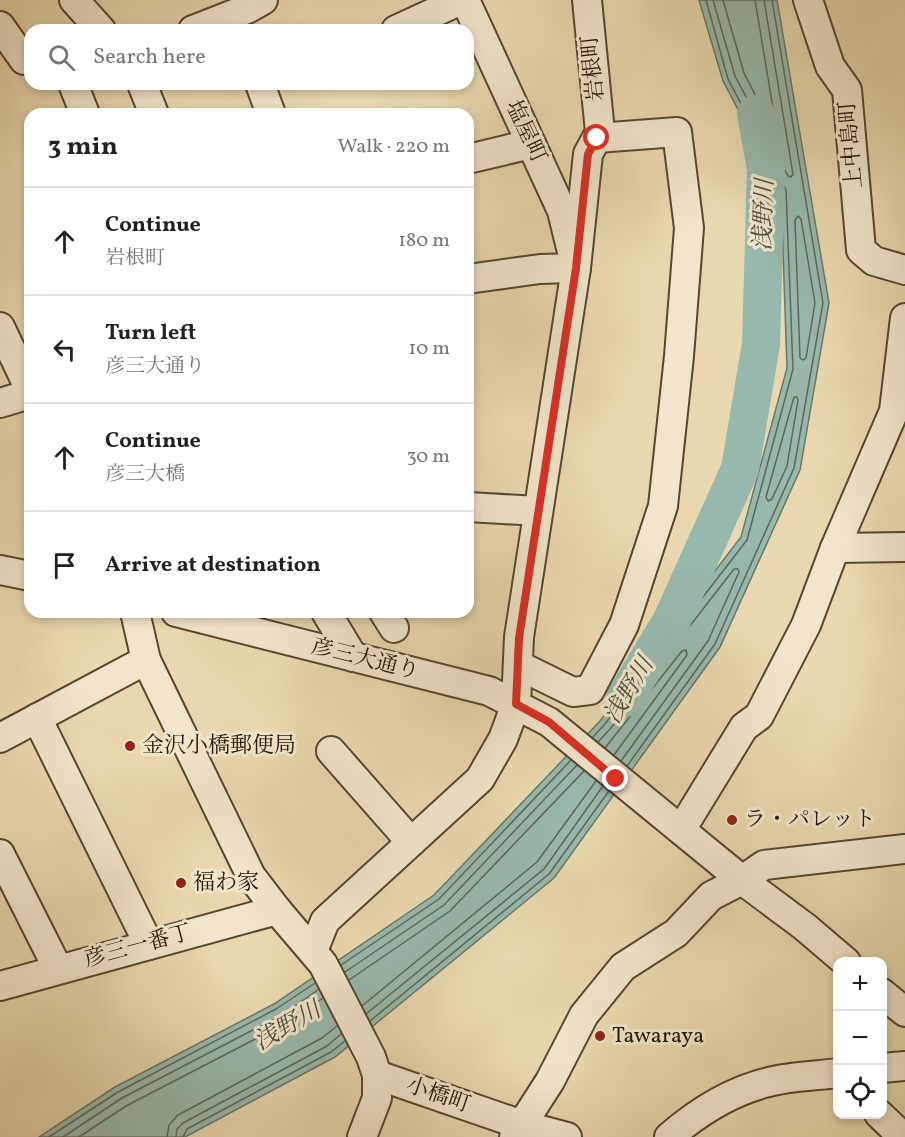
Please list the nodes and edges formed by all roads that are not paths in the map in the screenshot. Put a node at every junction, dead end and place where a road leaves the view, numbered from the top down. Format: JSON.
{"nodes":[{"id":1,"x":74,"y":0,"type":"edge"},
{"id":2,"x":262,"y":0,"type":"edge"},
{"id":3,"x":587,"y":0,"type":"edge"},
{"id":4,"x":808,"y":0,"type":"edge"},
{"id":5,"x":468,"y":1,"type":"edge"},
{"id":6,"x":237,"y":22,"type":"edge"},
{"id":7,"x":96,"y":24,"type":"edge"},
{"id":8,"x":411,"y":24,"type":"edge"},
{"id":9,"x":0,"y":26,"type":"edge"},
{"id":10,"x":18,"y":62,"type":"edge"},
{"id":11,"x":75,"y":90,"type":"edge"},
{"id":12,"x":144,"y":90,"type":"edge"},
{"id":13,"x":83,"y":108,"type":"edge"},
{"id":14,"x":152,"y":108,"type":"edge"},
{"id":15,"x":597,"y":138,"type":"junction"},
{"id":16,"x":531,"y":144,"type":"junction"},
{"id":17,"x":474,"y":158,"type":"edge"},
{"id":18,"x":576,"y":268,"type":"junction"},
{"id":19,"x":905,"y":270,"type":"edge"},
{"id":20,"x":474,"y":278,"type":"edge"},
{"id":21,"x":905,"y":318,"type":"edge"},
{"id":22,"x":0,"y":327,"type":"edge"},
{"id":23,"x":24,"y":379,"type":"edge"},
{"id":24,"x":24,"y":394,"type":"edge"},
{"id":25,"x":0,"y":403,"type":"edge"},
{"id":26,"x":899,"y":411,"type":"edge"},
{"id":27,"x":474,"y":507,"type":"edge"},
{"id":28,"x":538,"y":511,"type":"junction"},
{"id":29,"x":905,"y":547,"type":"edge"},
{"id":30,"x":835,"y":548,"type":"junction"},
{"id":31,"x":0,"y":570,"type":"edge"},
{"id":32,"x":24,"y":575,"type":"edge"},
{"id":33,"x":136,"y":618,"type":"edge"},
{"id":34,"x":200,"y":618,"type":"edge"},
{"id":35,"x":330,"y":618,"type":"edge"},
{"id":36,"x":353,"y":657,"type":"junction"},
{"id":37,"x":146,"y":660,"type":"junction"},
{"id":38,"x":518,"y":665,"type":"junction"},
{"id":39,"x":516,"y":704,"type":"junction"},
{"id":40,"x":37,"y":718,"type":"junction"},
{"id":41,"x":0,"y":738,"type":"edge"},
{"id":42,"x":331,"y":752,"type":"dead end"},
{"id":43,"x":681,"y":830,"type":"junction"},
{"id":44,"x":411,"y":842,"type":"junction"},
{"id":45,"x":905,"y":849,"type":"edge"},
{"id":46,"x":0,"y":854,"type":"edge"},
{"id":47,"x":742,"y":880,"type":"junction"},
{"id":48,"x":277,"y":910,"type":"junction"},
{"id":49,"x":149,"y":945,"type":"junction"},
{"id":50,"x":318,"y":957,"type":"junction"},
{"id":51,"x":840,"y":957,"type":"edge"},
{"id":52,"x":58,"y":969,"type":"junction"},
{"id":53,"x":0,"y":986,"type":"edge"},
{"id":54,"x":887,"y":997,"type":"edge"},
{"id":55,"x":905,"y":1012,"type":"edge"},
{"id":56,"x":374,"y":1066,"type":"junction"},
{"id":57,"x":905,"y":1066,"type":"edge"},
{"id":58,"x":887,"y":1068,"type":"edge"},
{"id":59,"x":833,"y":1074,"type":"edge"},
{"id":60,"x":884,"y":1119,"type":"edge"},
{"id":61,"x":518,"y":1131,"type":"edge"},
{"id":62,"x":362,"y":1137,"type":"edge"},
{"id":63,"x":567,"y":1137,"type":"edge"},
{"id":64,"x":669,"y":1137,"type":"edge"},
{"id":65,"x":903,"y":1137,"type":"edge"}],
"edges":[{"from":1,"to":7,"type":"street"},
{"from":2,"to":6,"type":"street"},
{"from":3,"to":15,"type":"street","name":"岩根町"},
{"from":4,"to":19,"type":"street","name":"上中島町"},
{"from":5,"to":8,"type":"street"},
{"from":5,"to":16,"type":"street","name":"塩屋町"},
{"from":9,"to":10,"type":"street"},
{"from":11,"to":13,"type":"street"},
{"from":12,"to":14,"type":"street"},
{"from":15,"to":18,"type":"street","name":"岩根町"},
{"from":15,"to":38,"type":"street"},
{"from":16,"to":17,"type":"street"},
{"from":16,"to":18,"type":"street","name":"塩屋町"},
{"from":18,"to":20,"type":"street"},
{"from":18,"to":28,"type":"street","name":"岩根町"},
{"from":21,"to":26,"type":"street"},
{"from":22,"to":23,"type":"street"},
{"from":24,"to":25,"type":"street"},
{"from":26,"to":30,"type":"street"},
{"from":27,"to":28,"type":"street"},
{"from":28,"to":38,"type":"street","name":"岩根町"},
{"from":29,"to":30,"type":"street"},
{"from":30,"to":43,"type":"street"},
{"from":31,"to":32,"type":"street"},
{"from":33,"to":37,"type":"street"},
{"from":34,"to":36,"type":"street","name":"彦三大通り"},
{"from":35,"to":36,"type":"street"},
{"from":36,"to":39,"type":"street","name":"彦三大通り"},
{"from":37,"to":40,"type":"street"},
{"from":37,"to":48,"type":"street"},
{"from":38,"to":39,"type":"street","name":"岩根町"},
{"from":39,"to":43,"type":"street","name":"彦三大通り"},
{"from":39,"to":44,"type":"street","name":"岩根町"},
{"from":40,"to":41,"type":"street"},
{"from":40,"to":49,"type":"street"},
{"from":42,"to":44,"type":"street"},
{"from":43,"to":47,"type":"street","name":"彦三大通り"},
{"from":44,"to":50,"type":"street","name":"岩根町"},
{"from":45,"to":47,"type":"street"},
{"from":46,"to":52,"type":"street"},
{"from":47,"to":51,"type":"street","name":"彦三大通り"},
{"from":47,"to":61,"type":"street"},
{"from":48,"to":49,"type":"street","name":"彦三一番丁"},
{"from":48,"to":50,"type":"street"},
{"from":49,"to":52,"type":"street","name":"彦三一番丁"},
{"from":50,"to":56,"type":"street"},
{"from":52,"to":53,"type":"street","name":"彦三一番丁"},
{"from":54,"to":55,"type":"street"},
{"from":56,"to":61,"type":"street","name":"小橋町"},
{"from":56,"to":62,"type":"street"},
{"from":57,"to":58,"type":"street"},
{"from":59,"to":64,"type":"street"},
{"from":60,"to":65,"type":"street"},
{"from":61,"to":63,"type":"street","name":"小橋町"}]}
